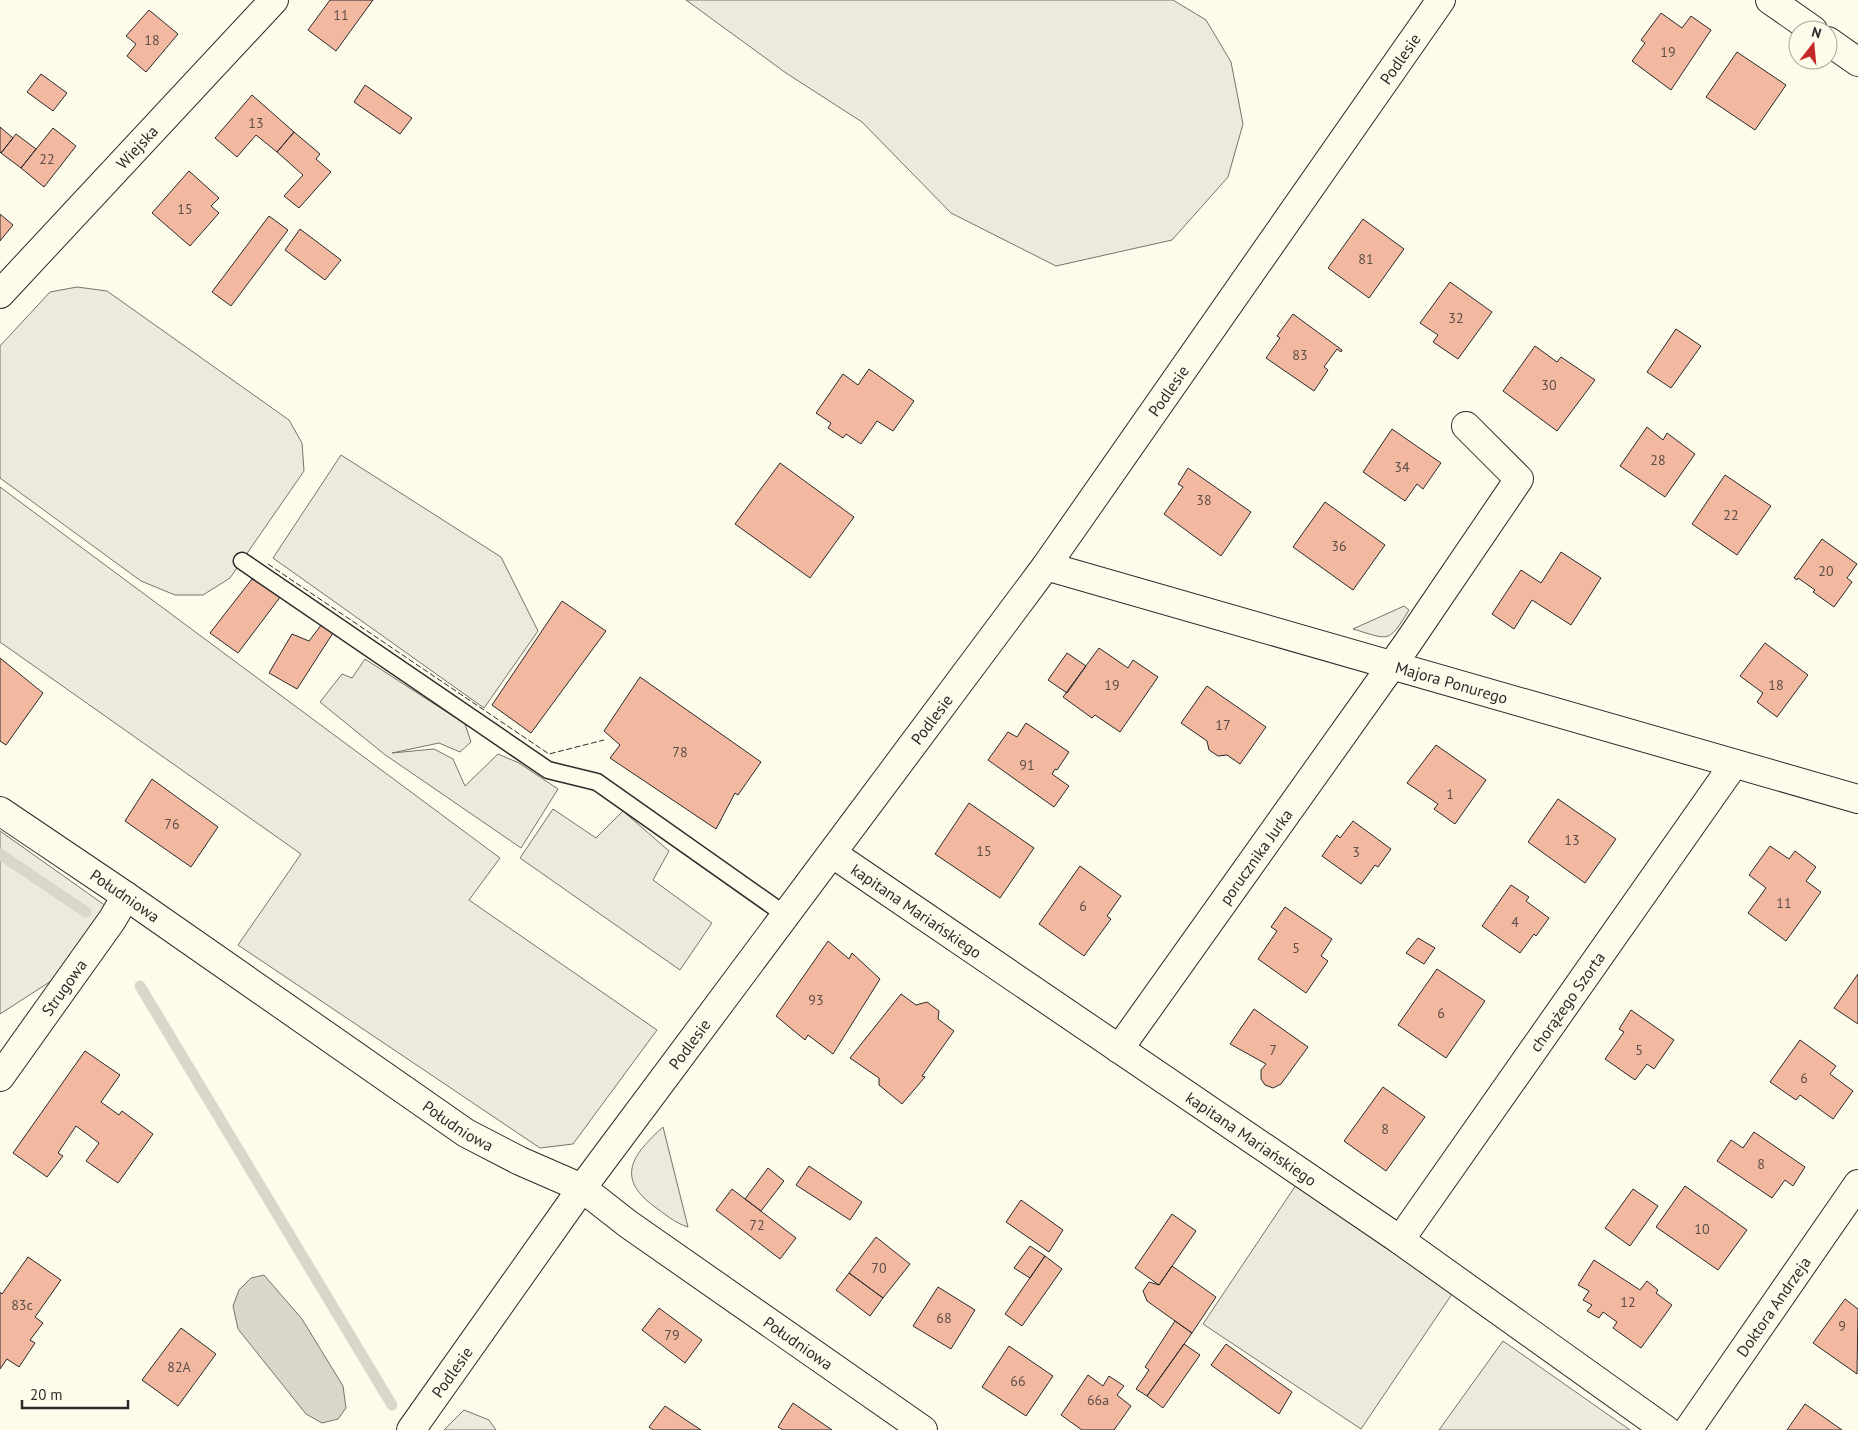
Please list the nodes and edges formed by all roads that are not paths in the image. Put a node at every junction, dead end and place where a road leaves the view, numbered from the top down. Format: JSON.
{"nodes":[{"id":1,"x":274,"y":0,"type":"edge"},
{"id":2,"x":1441,"y":0,"type":"edge"},
{"id":3,"x":1770,"y":0,"type":"edge"},
{"id":4,"x":1799,"y":20,"type":"edge"},
{"id":5,"x":1838,"y":48,"type":"edge"},
{"id":6,"x":1858,"y":62,"type":"edge"},
{"id":7,"x":0,"y":294,"type":"edge"},
{"id":8,"x":1466,"y":426,"type":"dead end"},
{"id":9,"x":242,"y":561,"type":"dead end"},
{"id":10,"x":1046,"y":566,"type":"junction"},
{"id":11,"x":1392,"y":664,"type":"junction"},
{"id":12,"x":1734,"y":764,"type":"junction"},
{"id":13,"x":1858,"y":799,"type":"edge"},
{"id":14,"x":0,"y":811,"type":"edge"},
{"id":15,"x":833,"y":854,"type":"junction"},
{"id":16,"x":126,"y":896,"type":"junction"},
{"id":17,"x":787,"y":916,"type":"junction"},
{"id":18,"x":1119,"y":1049,"type":"junction"},
{"id":19,"x":0,"y":1077,"type":"edge"},
{"id":20,"x":1858,"y":1184,"type":"edge"},
{"id":21,"x":582,"y":1188,"type":"junction"},
{"id":22,"x":1400,"y":1240,"type":"junction"},
{"id":23,"x":410,"y":1430,"type":"edge"},
{"id":24,"x":923,"y":1430,"type":"edge"},
{"id":25,"x":1666,"y":1430,"type":"edge"},
{"id":26,"x":1688,"y":1430,"type":"edge"}],
"edges":[{"from":1,"to":7,"type":"street","name":"Wiejska"},
{"from":2,"to":10,"type":"street","name":"Podlesie"},
{"from":3,"to":4,"type":"street"},
{"from":5,"to":6,"type":"street"},
{"from":8,"to":11,"type":"street","name":"porucznika Jurka"},
{"from":9,"to":17,"type":"lane"},
{"from":10,"to":11,"type":"street","name":"Majora Ponurego"},
{"from":10,"to":15,"type":"street","name":"Podlesie"},
{"from":11,"to":12,"type":"street","name":"Majora Ponurego"},
{"from":11,"to":18,"type":"street","name":"porucznika Jurka"},
{"from":12,"to":13,"type":"street","name":"Majora Ponurego"},
{"from":12,"to":22,"type":"street","name":"chorążego Szorta"},
{"from":14,"to":16,"type":"street","name":"Południowa"},
{"from":15,"to":17,"type":"street","name":"Podlesie"},
{"from":15,"to":18,"type":"street","name":"kapitana Mariańskiego"},
{"from":16,"to":19,"type":"street","name":"Strugowa"},
{"from":16,"to":21,"type":"street","name":"Południowa"},
{"from":17,"to":21,"type":"street","name":"Podlesie"},
{"from":18,"to":22,"type":"street","name":"kapitana Mariańskiego"},
{"from":20,"to":26,"type":"street","name":"Doktora Andrzeja"},
{"from":21,"to":23,"type":"street","name":"Podlesie"},
{"from":21,"to":24,"type":"street","name":"Południowa"},
{"from":22,"to":25,"type":"street","name":"kapitana Mariańskiego"}]}
